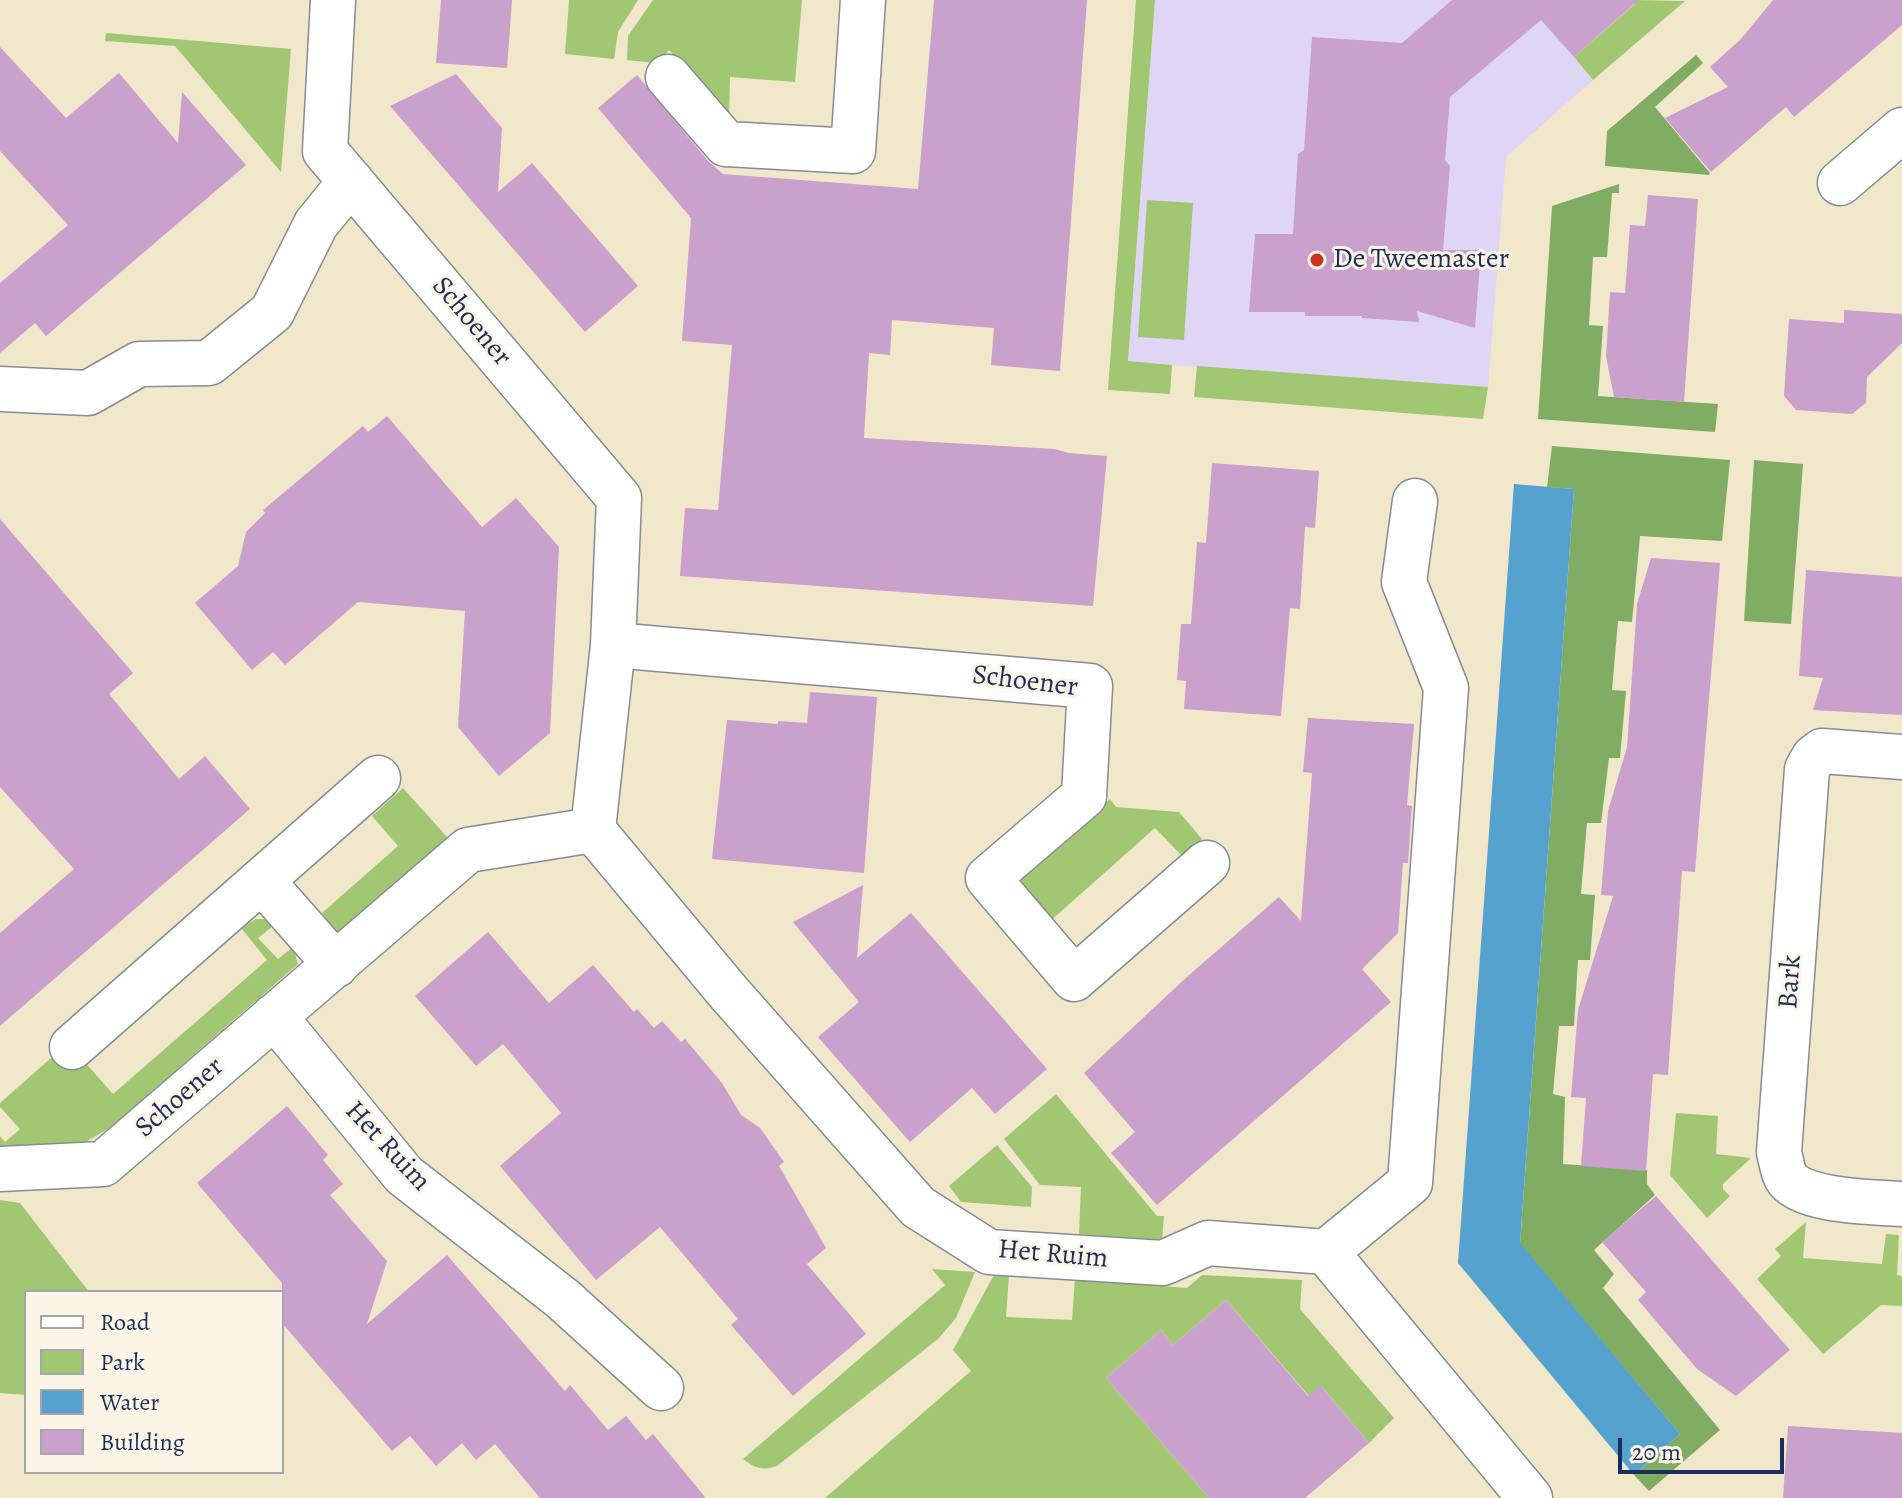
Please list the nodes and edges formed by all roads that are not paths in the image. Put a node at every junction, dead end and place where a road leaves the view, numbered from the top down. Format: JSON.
{"nodes":[{"id":1,"x":333,"y":0,"type":"edge"},
{"id":2,"x":863,"y":0,"type":"edge"},
{"id":3,"x":668,"y":77,"type":"dead end"},
{"id":4,"x":1902,"y":130,"type":"edge"},
{"id":5,"x":351,"y":181,"type":"junction"},
{"id":6,"x":1840,"y":183,"type":"dead end"},
{"id":7,"x":0,"y":389,"type":"edge"},
{"id":8,"x":1415,"y":501,"type":"dead end"},
{"id":9,"x":613,"y":645,"type":"junction"},
{"id":10,"x":1902,"y":757,"type":"edge"},
{"id":11,"x":378,"y":778,"type":"dead end"},
{"id":12,"x":593,"y":830,"type":"junction"},
{"id":13,"x":1207,"y":863,"type":"dead end"},
{"id":14,"x":262,"y":881,"type":"junction"},
{"id":15,"x":336,"y":965,"type":"junction"},
{"id":16,"x":274,"y":1016,"type":"junction"},
{"id":17,"x":72,"y":1047,"type":"dead end"},
{"id":18,"x":0,"y":1169,"type":"edge"},
{"id":19,"x":1902,"y":1204,"type":"edge"},
{"id":20,"x":1326,"y":1252,"type":"junction"},
{"id":21,"x":661,"y":1388,"type":"dead end"},
{"id":22,"x":1530,"y":1498,"type":"edge"}],
"edges":[{"from":1,"to":5,"type":"street","name":"Schoener"},
{"from":2,"to":3,"type":"street"},
{"from":4,"to":6,"type":"street"},
{"from":5,"to":7,"type":"street"},
{"from":5,"to":9,"type":"street","name":"Schoener"},
{"from":8,"to":20,"type":"street"},
{"from":9,"to":12,"type":"street","name":"Schoener"},
{"from":9,"to":13,"type":"street","name":"Schoener"},
{"from":10,"to":19,"type":"street","name":"Bark"},
{"from":11,"to":14,"type":"street"},
{"from":12,"to":15,"type":"street","name":"Schoener"},
{"from":12,"to":20,"type":"street","name":"Het Ruim"},
{"from":14,"to":15,"type":"street"},
{"from":14,"to":17,"type":"street"},
{"from":15,"to":16,"type":"street","name":"Schoener"},
{"from":16,"to":18,"type":"street","name":"Schoener"},
{"from":16,"to":21,"type":"street","name":"Het Ruim"},
{"from":20,"to":22,"type":"street"}]}
